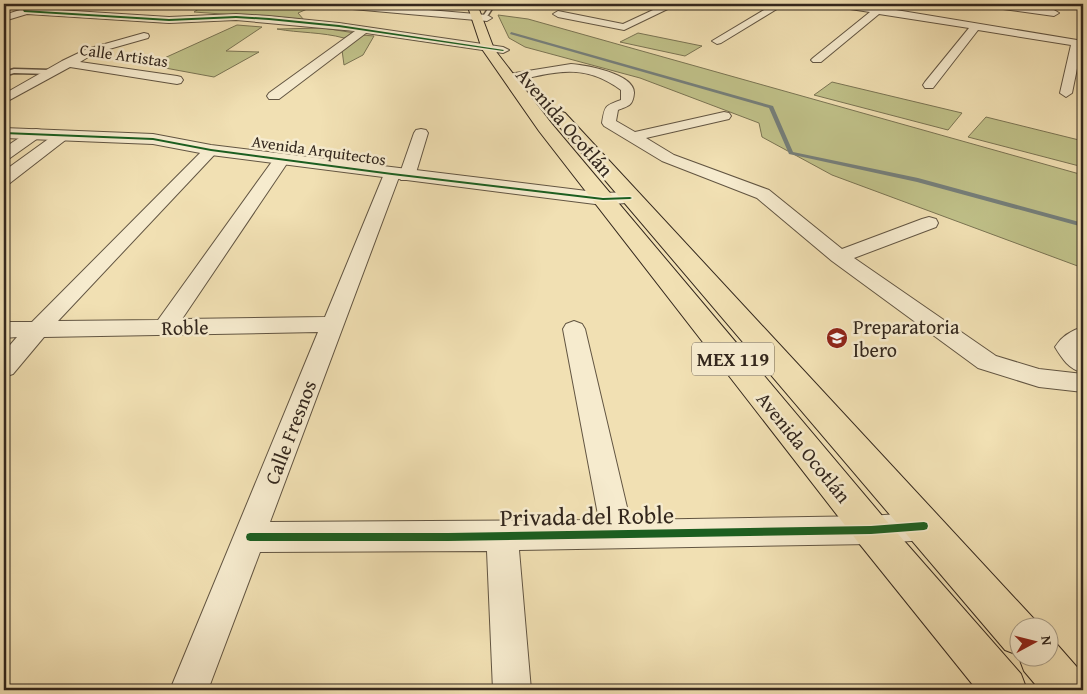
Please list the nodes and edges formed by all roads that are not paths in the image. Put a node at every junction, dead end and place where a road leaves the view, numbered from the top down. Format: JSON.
{"nodes":[{"id":1,"x":48,"y":4,"type":"edge"},
{"id":2,"x":330,"y":4,"type":"edge"},
{"id":3,"x":673,"y":4,"type":"edge"},
{"id":4,"x":780,"y":4,"type":"edge"},
{"id":5,"x":837,"y":4,"type":"edge"},
{"id":6,"x":988,"y":4,"type":"edge"},
{"id":7,"x":483,"y":10,"type":"edge"},
{"id":8,"x":878,"y":10,"type":"junction"},
{"id":9,"x":24,"y":11,"type":"junction"},
{"id":10,"x":558,"y":14,"type":"dead end"},
{"id":11,"x":1054,"y":14,"type":"dead end"},
{"id":12,"x":4,"y":18,"type":"edge"},
{"id":13,"x":977,"y":26,"type":"junction"},
{"id":14,"x":364,"y":30,"type":"junction"},
{"id":15,"x":144,"y":36,"type":"dead end"},
{"id":16,"x":717,"y":41,"type":"dead end"},
{"id":17,"x":495,"y":49,"type":"junction"},
{"id":18,"x":817,"y":60,"type":"dead end"},
{"id":19,"x":66,"y":63,"type":"junction"},
{"id":20,"x":50,"y":72,"type":"junction"},
{"id":21,"x":4,"y":74,"type":"edge"},
{"id":22,"x":517,"y":76,"type":"junction"},
{"id":23,"x":177,"y":80,"type":"dead end"},
{"id":24,"x":929,"y":85,"type":"dead end"},
{"id":25,"x":1066,"y":92,"type":"dead end"},
{"id":26,"x":274,"y":96,"type":"dead end"},
{"id":27,"x":4,"y":99,"type":"edge"},
{"id":28,"x":724,"y":116,"type":"dead end"},
{"id":29,"x":4,"y":133,"type":"edge"},
{"id":30,"x":36,"y":133,"type":"junction"},
{"id":31,"x":421,"y":133,"type":"dead end"},
{"id":32,"x":63,"y":134,"type":"junction"},
{"id":33,"x":632,"y":137,"type":"junction"},
{"id":34,"x":211,"y":150,"type":"junction"},
{"id":35,"x":4,"y":155,"type":"edge"},
{"id":36,"x":282,"y":159,"type":"junction"},
{"id":37,"x":399,"y":175,"type":"junction"},
{"id":38,"x":4,"y":179,"type":"edge"},
{"id":39,"x":617,"y":199,"type":"junction"},
{"id":40,"x":929,"y":223,"type":"dead end"},
{"id":41,"x":839,"y":257,"type":"junction"},
{"id":42,"x":332,"y":324,"type":"junction"},
{"id":43,"x":165,"y":327,"type":"junction"},
{"id":44,"x":38,"y":328,"type":"junction"},
{"id":45,"x":574,"y":329,"type":"dead end"},
{"id":46,"x":4,"y":330,"type":"edge"},
{"id":47,"x":1083,"y":335,"type":"edge"},
{"id":48,"x":1083,"y":364,"type":"edge"},
{"id":49,"x":4,"y":368,"type":"edge"},
{"id":50,"x":1083,"y":383,"type":"edge"},
{"id":51,"x":924,"y":526,"type":"junction"},
{"id":52,"x":871,"y":530,"type":"junction"},
{"id":53,"x":618,"y":534,"type":"junction"},
{"id":54,"x":502,"y":536,"type":"junction"},
{"id":55,"x":250,"y":537,"type":"junction"},
{"id":56,"x":1010,"y":624,"type":"edge"},
{"id":57,"x":1047,"y":666,"type":"edge"},
{"id":58,"x":189,"y":690,"type":"edge"},
{"id":59,"x":512,"y":690,"type":"edge"},
{"id":60,"x":1004,"y":690,"type":"edge"},
{"id":61,"x":1068,"y":690,"type":"edge"}],
"edges":[{"from":1,"to":9,"type":"street"},
{"from":2,"to":7,"type":"street"},
{"from":3,"to":10,"type":"street"},
{"from":4,"to":16,"type":"street"},
{"from":5,"to":8,"type":"street"},
{"from":6,"to":11,"type":"street"},
{"from":7,"to":17,"type":"main road","name":"Avenida Ocotlán","number":"MEX 119"},
{"from":8,"to":13,"type":"street"},
{"from":8,"to":18,"type":"street"},
{"from":9,"to":12,"type":"street"},
{"from":9,"to":14,"type":"street"},
{"from":13,"to":24,"type":"street"},
{"from":13,"to":25,"type":"street"},
{"from":14,"to":17,"type":"street"},
{"from":14,"to":26,"type":"street"},
{"from":15,"to":19,"type":"street"},
{"from":17,"to":22,"type":"main road","name":"Avenida Ocotlán","number":"MEX 119"},
{"from":19,"to":20,"type":"street"},
{"from":19,"to":23,"type":"street","name":"Calle Artistas"},
{"from":20,"to":21,"type":"lane"},
{"from":20,"to":27,"type":"street"},
{"from":22,"to":33,"type":"street"},
{"from":22,"to":39,"type":"main road","name":"Avenida Ocotlán","number":"MEX 119"},
{"from":28,"to":33,"type":"street"},
{"from":29,"to":30,"type":"street","name":"Avenida Arquitectos"},
{"from":30,"to":32,"type":"street","name":"Avenida Arquitectos"},
{"from":30,"to":35,"type":"street"},
{"from":31,"to":37,"type":"street","name":"Calle Fresnos"},
{"from":32,"to":34,"type":"street","name":"Avenida Arquitectos"},
{"from":32,"to":38,"type":"street"},
{"from":33,"to":41,"type":"street"},
{"from":34,"to":36,"type":"street","name":"Avenida Arquitectos"},
{"from":34,"to":44,"type":"street"},
{"from":36,"to":37,"type":"street","name":"Avenida Arquitectos"},
{"from":36,"to":43,"type":"street"},
{"from":37,"to":39,"type":"street","name":"Avenida Arquitectos"},
{"from":37,"to":42,"type":"street","name":"Calle Fresnos"},
{"from":39,"to":51,"type":"main road","name":"Avenida Ocotlán","number":"MEX 119"},
{"from":39,"to":52,"type":"main road","name":"Avenida Ocotlán","number":"MEX 119"},
{"from":40,"to":41,"type":"street"},
{"from":41,"to":50,"type":"street"},
{"from":42,"to":43,"type":"street","name":"Roble"},
{"from":42,"to":55,"type":"street","name":"Calle Fresnos"},
{"from":43,"to":44,"type":"street","name":"Roble"},
{"from":44,"to":46,"type":"street","name":"Roble"},
{"from":44,"to":49,"type":"street"},
{"from":45,"to":53,"type":"street"},
{"from":47,"to":48,"type":"street"},
{"from":51,"to":52,"type":"street","name":"Privada del Roble"},
{"from":51,"to":56,"type":"main road","name":"Avenida Ocotlán","number":"MEX 119"},
{"from":52,"to":53,"type":"street","name":"Privada del Roble"},
{"from":52,"to":60,"type":"main road","name":"Avenida Ocotlán","number":"MEX 119"},
{"from":53,"to":54,"type":"street","name":"Privada del Roble"},
{"from":54,"to":55,"type":"street","name":"Privada del Roble"},
{"from":54,"to":59,"type":"street"},
{"from":55,"to":58,"type":"street","name":"Calle Fresnos"},
{"from":57,"to":61,"type":"main road"}]}
